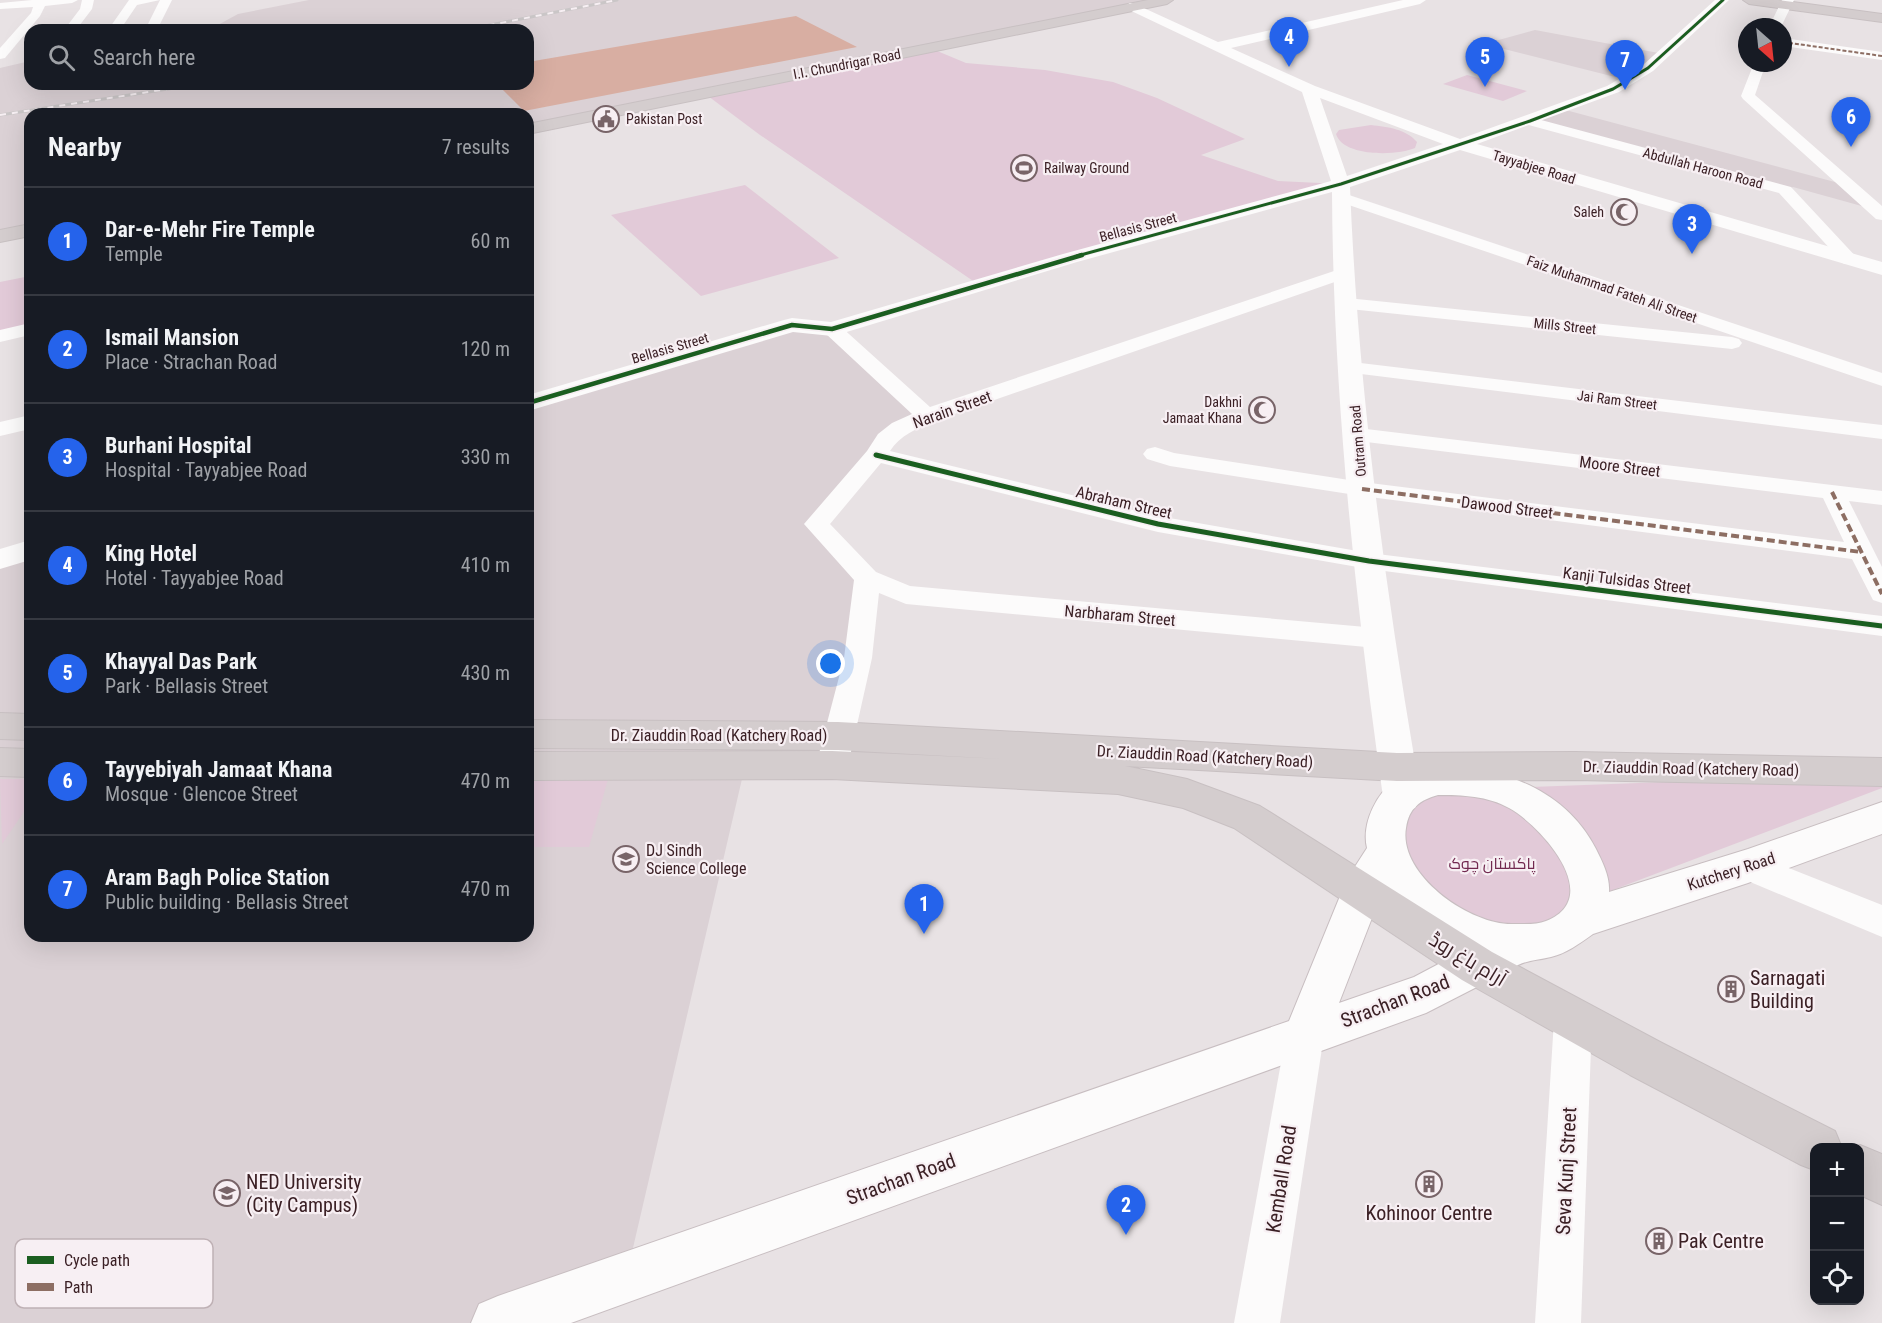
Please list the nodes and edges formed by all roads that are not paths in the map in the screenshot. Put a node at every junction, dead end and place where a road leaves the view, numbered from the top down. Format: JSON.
{"nodes":[{"id":1,"x":72,"y":0,"type":"edge"},
{"id":2,"x":88,"y":0,"type":"edge"},
{"id":3,"x":154,"y":0,"type":"edge"},
{"id":4,"x":166,"y":0,"type":"edge"},
{"id":5,"x":1147,"y":0,"type":"edge"},
{"id":6,"x":1167,"y":0,"type":"edge"},
{"id":7,"x":1420,"y":0,"type":"edge"},
{"id":8,"x":1723,"y":0,"type":"edge"},
{"id":9,"x":1749,"y":0,"type":"edge"},
{"id":10,"x":1786,"y":2,"type":"edge"},
{"id":11,"x":40,"y":3,"type":"junction"},
{"id":12,"x":0,"y":6,"type":"edge"},
{"id":13,"x":1130,"y":7,"type":"junction"},
{"id":14,"x":1779,"y":18,"type":"edge"},
{"id":15,"x":1882,"y":18,"type":"edge"},
{"id":16,"x":27,"y":24,"type":"edge"},
{"id":17,"x":75,"y":24,"type":"edge"},
{"id":18,"x":118,"y":24,"type":"edge"},
{"id":19,"x":153,"y":24,"type":"edge"},
{"id":20,"x":24,"y":28,"type":"edge"},
{"id":21,"x":1792,"y":43,"type":"edge"},
{"id":22,"x":1215,"y":47,"type":"junction"},
{"id":23,"x":1,"y":55,"type":"edge"},
{"id":24,"x":1882,"y":56,"type":"edge"},
{"id":25,"x":1757,"y":72,"type":"edge"},
{"id":26,"x":1309,"y":89,"type":"junction"},
{"id":27,"x":1530,"y":121,"type":"junction"},
{"id":28,"x":534,"y":123,"type":"edge"},
{"id":29,"x":1411,"y":127,"type":"junction"},
{"id":30,"x":534,"y":128,"type":"edge"},
{"id":31,"x":1324,"y":132,"type":"junction"},
{"id":32,"x":1461,"y":145,"type":"junction"},
{"id":33,"x":1342,"y":191,"type":"junction"},
{"id":34,"x":1882,"y":215,"type":"edge"},
{"id":35,"x":24,"y":225,"type":"edge"},
{"id":36,"x":0,"y":230,"type":"edge"},
{"id":37,"x":24,"y":231,"type":"edge"},
{"id":38,"x":0,"y":236,"type":"edge"},
{"id":39,"x":1850,"y":260,"type":"junction"},
{"id":40,"x":1882,"y":269,"type":"edge"},
{"id":41,"x":1343,"y":273,"type":"junction"},
{"id":42,"x":1347,"y":304,"type":"junction"},
{"id":43,"x":832,"y":329,"type":"junction"},
{"id":44,"x":24,"y":331,"type":"edge"},
{"id":45,"x":0,"y":336,"type":"edge"},
{"id":46,"x":1782,"y":348,"type":"junction"},
{"id":47,"x":1352,"y":369,"type":"junction"},
{"id":48,"x":1882,"y":380,"type":"edge"},
{"id":49,"x":534,"y":401,"type":"edge"},
{"id":50,"x":926,"y":416,"type":"junction"},
{"id":51,"x":24,"y":423,"type":"edge"},
{"id":52,"x":0,"y":429,"type":"edge"},
{"id":53,"x":1882,"y":432,"type":"edge"},
{"id":54,"x":1358,"y":435,"type":"junction"},
{"id":55,"x":1155,"y":454,"type":"dead end"},
{"id":56,"x":876,"y":455,"type":"junction"},
{"id":57,"x":1362,"y":489,"type":"junction"},
{"id":58,"x":1832,"y":492,"type":"junction"},
{"id":59,"x":1882,"y":498,"type":"edge"},
{"id":60,"x":24,"y":552,"type":"edge"},
{"id":61,"x":1862,"y":552,"type":"junction"},
{"id":62,"x":0,"y":559,"type":"edge"},
{"id":63,"x":1369,"y":561,"type":"junction"},
{"id":64,"x":867,"y":578,"type":"junction"},
{"id":65,"x":1882,"y":594,"type":"edge"},
{"id":66,"x":1882,"y":626,"type":"edge"},
{"id":67,"x":1377,"y":638,"type":"junction"},
{"id":68,"x":0,"y":726,"type":"edge"},
{"id":69,"x":24,"y":727,"type":"edge"},
{"id":70,"x":534,"y":734,"type":"edge"},
{"id":71,"x":835,"y":751,"type":"junction"},
{"id":72,"x":0,"y":762,"type":"edge"},
{"id":73,"x":24,"y":763,"type":"edge"},
{"id":74,"x":534,"y":766,"type":"edge"},
{"id":75,"x":1882,"y":772,"type":"edge"},
{"id":76,"x":1118,"y":779,"type":"joint"},
{"id":77,"x":1400,"y":782,"type":"junction"},
{"id":78,"x":1882,"y":818,"type":"edge"},
{"id":79,"x":1387,"y":851,"type":"junction"},
{"id":80,"x":1748,"y":866,"type":"junction"},
{"id":81,"x":1362,"y":892,"type":"junction"},
{"id":82,"x":1579,"y":920,"type":"junction"},
{"id":83,"x":1882,"y":921,"type":"edge"},
{"id":84,"x":1512,"y":943,"type":"junction"},
{"id":85,"x":1477,"y":966,"type":"junction"},
{"id":86,"x":1573,"y":1020,"type":"junction"},
{"id":87,"x":1305,"y":1035,"type":"junction"},
{"id":88,"x":1810,"y":1144,"type":"edge"},
{"id":89,"x":1864,"y":1171,"type":"edge"},
{"id":90,"x":1882,"y":1181,"type":"edge"},
{"id":91,"x":498,"y":1323,"type":"edge"},
{"id":92,"x":1257,"y":1323,"type":"edge"},
{"id":93,"x":1558,"y":1323,"type":"edge"}],
"edges":[{"from":1,"to":11,"type":"street"},
{"from":2,"to":17,"type":"street"},
{"from":3,"to":18,"type":"street"},
{"from":4,"to":19,"type":"street"},
{"from":5,"to":28,"type":"main road","name":"I.I. Chundrigar Road"},
{"from":6,"to":13,"type":"main road","name":"I.I. Chundrigar Road"},
{"from":7,"to":22,"type":"street"},
{"from":8,"to":27,"type":"street","name":"Bellasis Street"},
{"from":9,"to":10,"type":"main road"},
{"from":10,"to":14,"type":"street"},
{"from":10,"to":15,"type":"main road"},
{"from":11,"to":12,"type":"street"},
{"from":11,"to":16,"type":"street"},
{"from":13,"to":22,"type":"street","name":"Tayyabjee Road"},
{"from":13,"to":30,"type":"main road","name":"I.I. Chundrigar Road"},
{"from":20,"to":23,"type":"street"},
{"from":21,"to":24,"type":"street"},
{"from":22,"to":26,"type":"street","name":"Tayyabjee Road"},
{"from":25,"to":34,"type":"street"},
{"from":26,"to":29,"type":"street","name":"Tayyabjee Road"},
{"from":26,"to":31,"type":"street","name":"Outram Road"},
{"from":27,"to":32,"type":"street","name":"Bellasis Street"},
{"from":27,"to":39,"type":"street","name":"Abdullah Haroon Road"},
{"from":29,"to":31,"type":"street"},
{"from":29,"to":32,"type":"street","name":"Tayyabjee Road"},
{"from":31,"to":33,"type":"street","name":"Outram Road"},
{"from":32,"to":33,"type":"street","name":"Bellasis Street"},
{"from":32,"to":39,"type":"street","name":"Tayyabjee Road"},
{"from":33,"to":41,"type":"street","name":"Outram Road"},
{"from":33,"to":43,"type":"street","name":"Bellasis Street"},
{"from":33,"to":46,"type":"street","name":"Faiz Muhammad Fateh Ali Street"},
{"from":35,"to":36,"type":"main road"},
{"from":37,"to":38,"type":"main road"},
{"from":39,"to":40,"type":"street","name":"Tayyabjee Road"},
{"from":41,"to":42,"type":"street","name":"Outram Road"},
{"from":41,"to":50,"type":"street","name":"Narain Street"},
{"from":42,"to":46,"type":"street","name":"Mills Street"},
{"from":42,"to":47,"type":"street","name":"Outram Road"},
{"from":43,"to":49,"type":"street","name":"Bellasis Street"},
{"from":43,"to":50,"type":"street"},
{"from":44,"to":45,"type":"street"},
{"from":46,"to":48,"type":"street","name":"Faiz Muhammad Fateh Ali Street"},
{"from":47,"to":53,"type":"street","name":"Jai Ram Street"},
{"from":47,"to":54,"type":"street","name":"Outram Road"},
{"from":50,"to":56,"type":"street","name":"Narain Street"},
{"from":51,"to":52,"type":"street"},
{"from":54,"to":57,"type":"street","name":"Outram Road"},
{"from":54,"to":58,"type":"street","name":"Moore Street"},
{"from":55,"to":57,"type":"street","name":"Dawood Street"},
{"from":56,"to":63,"type":"street","name":"Abraham Street"},
{"from":56,"to":64,"type":"street","name":"Narain Street"},
{"from":57,"to":61,"type":"street","name":"Dawood Street"},
{"from":57,"to":63,"type":"street","name":"Outram Road"},
{"from":58,"to":59,"type":"street","name":"Moore Street"},
{"from":58,"to":61,"type":"street"},
{"from":60,"to":62,"type":"street"},
{"from":61,"to":65,"type":"street"},
{"from":63,"to":66,"type":"street","name":"Kanji Tulsidas Street"},
{"from":63,"to":67,"type":"street","name":"Outram Road"},
{"from":64,"to":67,"type":"street","name":"Narbharam Street"},
{"from":64,"to":71,"type":"street"},
{"from":67,"to":77,"type":"street","name":"Outram Road"},
{"from":68,"to":69,"type":"main road"},
{"from":70,"to":71,"type":"main road","name":"Dr. Ziauddin Road (Katchery Road)"},
{"from":71,"to":74,"type":"main road","name":"Dr. Ziauddin Road (Katchery Road)"},
{"from":71,"to":76,"type":"main road","name":"Dr. Ziauddin Road (Katchery Road)"},
{"from":71,"to":77,"type":"main road","name":"Dr. Ziauddin Road (Katchery Road)"},
{"from":72,"to":73,"type":"main road"},
{"from":75,"to":77,"type":"main road","name":"Dr. Ziauddin Road (Katchery Road)"},
{"from":76,"to":81,"type":"main road","name":"آرام باغ روڈ"},
{"from":77,"to":79,"type":"street"},
{"from":77,"to":82,"type":"street"},
{"from":78,"to":80,"type":"street","name":"Kutchery Road"},
{"from":79,"to":81,"type":"street","name":"Strachan Road"},
{"from":79,"to":84,"type":"street"},
{"from":80,"to":82,"type":"street","name":"Kutchery Road"},
{"from":80,"to":83,"type":"street"},
{"from":81,"to":85,"type":"main road","name":"آرام باغ روڈ"},
{"from":81,"to":87,"type":"street","name":"Strachan Road"},
{"from":82,"to":84,"type":"street"},
{"from":84,"to":85,"type":"street","name":"Strachan Road"},
{"from":85,"to":86,"type":"main road","name":"آرام باغ روڈ"},
{"from":85,"to":87,"type":"street","name":"Strachan Road"},
{"from":86,"to":88,"type":"main road","name":"آرام باغ روڈ"},
{"from":86,"to":93,"type":"street","name":"Seva Kunj Street"},
{"from":87,"to":91,"type":"street","name":"Strachan Road"},
{"from":87,"to":92,"type":"street","name":"Kemball Road"},
{"from":89,"to":90,"type":"main road"}]}
